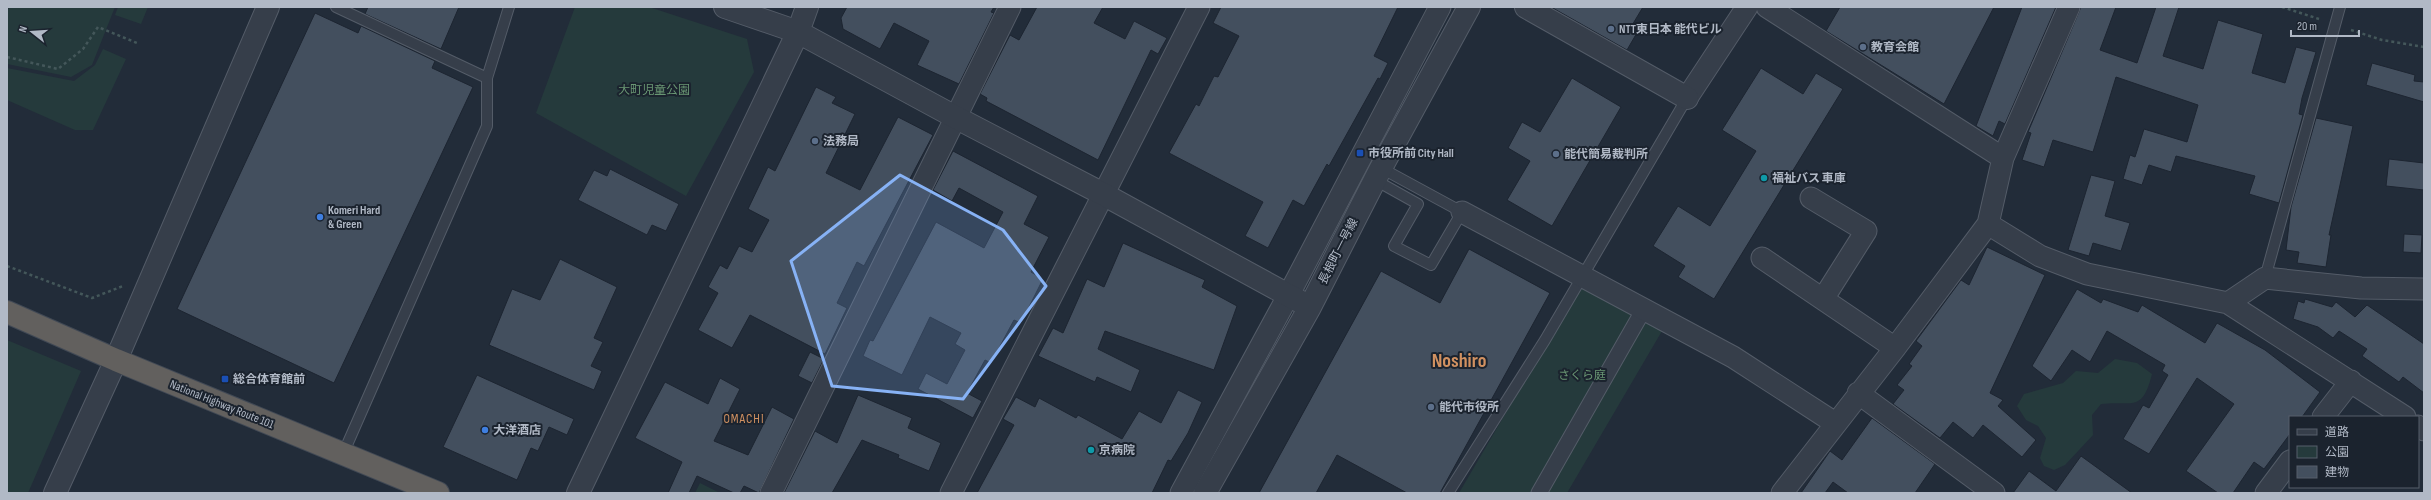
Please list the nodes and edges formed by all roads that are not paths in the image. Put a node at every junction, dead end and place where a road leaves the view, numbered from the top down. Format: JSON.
{"nodes":[{"id":1,"x":268,"y":7,"type":"edge"},
{"id":2,"x":336,"y":7,"type":"edge"},
{"id":3,"x":509,"y":7,"type":"edge"},
{"id":4,"x":725,"y":7,"type":"edge"},
{"id":5,"x":807,"y":7,"type":"edge"},
{"id":6,"x":1010,"y":7,"type":"edge"},
{"id":7,"x":1199,"y":7,"type":"edge"},
{"id":8,"x":1440,"y":7,"type":"edge"},
{"id":9,"x":1469,"y":7,"type":"edge"},
{"id":10,"x":1526,"y":7,"type":"edge"},
{"id":11,"x":1747,"y":7,"type":"edge"},
{"id":12,"x":1767,"y":7,"type":"edge"},
{"id":13,"x":2069,"y":7,"type":"edge"},
{"id":14,"x":2340,"y":7,"type":"edge"},
{"id":15,"x":798,"y":32,"type":"junction"},
{"id":16,"x":487,"y":78,"type":"junction"},
{"id":17,"x":1687,"y":98,"type":"junction"},
{"id":18,"x":956,"y":118,"type":"junction"},
{"id":19,"x":2003,"y":158,"type":"junction"},
{"id":20,"x":1378,"y":174,"type":"junction"},
{"id":21,"x":1103,"y":194,"type":"junction"},
{"id":22,"x":1811,"y":198,"type":"dead end"},
{"id":23,"x":1462,"y":212,"type":"junction"},
{"id":24,"x":1988,"y":224,"type":"junction"},
{"id":25,"x":1762,"y":258,"type":"dead end"},
{"id":26,"x":1583,"y":275,"type":"junction"},
{"id":27,"x":2265,"y":278,"type":"junction"},
{"id":28,"x":2424,"y":289,"type":"edge"},
{"id":29,"x":1288,"y":296,"type":"junction"},
{"id":30,"x":1823,"y":299,"type":"junction"},
{"id":31,"x":2228,"y":303,"type":"junction"},
{"id":32,"x":1310,"y":307,"type":"junction"},
{"id":33,"x":1644,"y":309,"type":"junction"},
{"id":34,"x":7,"y":312,"type":"edge"},
{"id":35,"x":1895,"y":348,"type":"junction"},
{"id":36,"x":116,"y":360,"type":"junction"},
{"id":37,"x":2351,"y":381,"type":"junction"},
{"id":38,"x":1858,"y":393,"type":"junction"},
{"id":39,"x":2324,"y":416,"type":"edge"},
{"id":40,"x":2404,"y":416,"type":"edge"},
{"id":41,"x":1835,"y":423,"type":"junction"},
{"id":42,"x":343,"y":454,"type":"junction"},
{"id":43,"x":2289,"y":462,"type":"edge"},
{"id":44,"x":55,"y":493,"type":"edge"},
{"id":45,"x":438,"y":493,"type":"edge"},
{"id":46,"x":578,"y":493,"type":"edge"},
{"id":47,"x":771,"y":493,"type":"edge"},
{"id":48,"x":950,"y":493,"type":"edge"},
{"id":49,"x":1181,"y":493,"type":"edge"},
{"id":50,"x":1205,"y":493,"type":"edge"},
{"id":51,"x":1448,"y":493,"type":"edge"},
{"id":52,"x":1539,"y":493,"type":"edge"},
{"id":53,"x":1782,"y":493,"type":"edge"},
{"id":54,"x":1994,"y":493,"type":"edge"},
{"id":55,"x":2266,"y":493,"type":"edge"}],
"edges":[{"from":1,"to":36,"type":"street"},
{"from":2,"to":16,"type":"lane"},
{"from":3,"to":16,"type":"lane"},
{"from":4,"to":15,"type":"street"},
{"from":5,"to":15,"type":"street"},
{"from":6,"to":18,"type":"street"},
{"from":7,"to":21,"type":"street"},
{"from":8,"to":29,"type":"street"},
{"from":9,"to":20,"type":"street","name":"長根町一号線"},
{"from":10,"to":17,"type":"street"},
{"from":11,"to":17,"type":"street"},
{"from":12,"to":19,"type":"street"},
{"from":13,"to":19,"type":"street"},
{"from":14,"to":27,"type":"lane"},
{"from":15,"to":18,"type":"street"},
{"from":15,"to":46,"type":"street"},
{"from":16,"to":42,"type":"lane"},
{"from":17,"to":26,"type":"lane"},
{"from":18,"to":21,"type":"street"},
{"from":18,"to":47,"type":"street"},
{"from":19,"to":24,"type":"street"},
{"from":20,"to":23,"type":"lane"},
{"from":20,"to":23,"type":"lane"},
{"from":20,"to":32,"type":"street","name":"長根町一号線"},
{"from":21,"to":29,"type":"street"},
{"from":21,"to":48,"type":"street"},
{"from":22,"to":30,"type":"street"},
{"from":23,"to":26,"type":"street"},
{"from":24,"to":31,"type":"street"},
{"from":24,"to":35,"type":"street"},
{"from":25,"to":30,"type":"street"},
{"from":26,"to":33,"type":"street"},
{"from":26,"to":51,"type":"lane"},
{"from":27,"to":28,"type":"street"},
{"from":27,"to":31,"type":"street"},
{"from":29,"to":32,"type":"street"},
{"from":29,"to":49,"type":"street"},
{"from":30,"to":35,"type":"street"},
{"from":31,"to":37,"type":"street"},
{"from":32,"to":50,"type":"street","name":"長根町一号線"},
{"from":33,"to":41,"type":"street"},
{"from":33,"to":52,"type":"street"},
{"from":34,"to":36,"type":"highway","name":"National Highway Route 101"},
{"from":35,"to":38,"type":"street"},
{"from":36,"to":42,"type":"highway","name":"National Highway Route 101"},
{"from":36,"to":44,"type":"street"},
{"from":37,"to":39,"type":"street"},
{"from":37,"to":40,"type":"street"},
{"from":38,"to":41,"type":"street"},
{"from":38,"to":54,"type":"street"},
{"from":41,"to":53,"type":"street"},
{"from":42,"to":45,"type":"highway","name":"National Highway Route 101"},
{"from":43,"to":55,"type":"street"}]}
